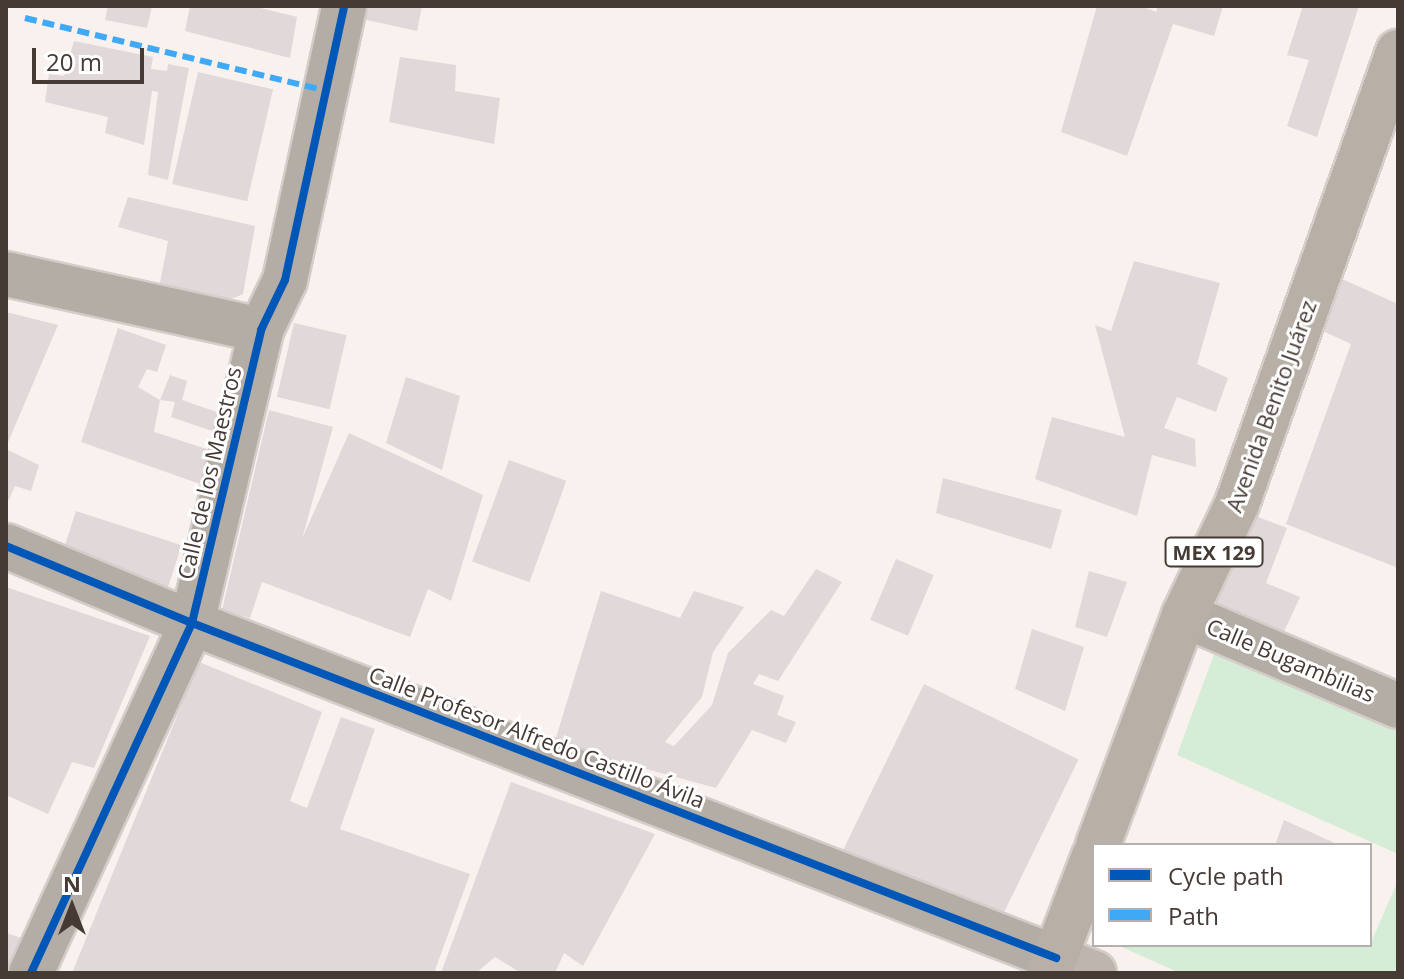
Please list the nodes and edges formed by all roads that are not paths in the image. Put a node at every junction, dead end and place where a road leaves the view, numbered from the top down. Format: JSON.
{"nodes":[{"id":1,"x":344,"y":6,"type":"edge"},
{"id":2,"x":1398,"y":52,"type":"edge"},
{"id":3,"x":6,"y":274,"type":"edge"},
{"id":4,"x":261,"y":330,"type":"junction"},
{"id":5,"x":6,"y":546,"type":"edge"},
{"id":6,"x":1184,"y":615,"type":"junction"},
{"id":7,"x":192,"y":623,"type":"junction"},
{"id":8,"x":1398,"y":706,"type":"edge"},
{"id":9,"x":1099,"y":843,"type":"edge"},
{"id":10,"x":1092,"y":864,"type":"edge"},
{"id":11,"x":1066,"y":968,"type":"edge"},
{"id":12,"x":31,"y":973,"type":"edge"}],
"edges":[{"from":1,"to":4,"type":"street","name":"Calle de los Maestros"},
{"from":2,"to":6,"type":"main road","name":"Avenida Benito Juárez","number":"MEX 129"},
{"from":3,"to":4,"type":"street"},
{"from":4,"to":7,"type":"street","name":"Calle de los Maestros"},
{"from":5,"to":7,"type":"street","name":"Calle Profesor Alfredo Castillo Ávila"},
{"from":6,"to":8,"type":"street","name":"Calle Bugambilias"},
{"from":6,"to":9,"type":"main road","name":"Avenida Benito Juárez","number":"MEX 129"},
{"from":7,"to":11,"type":"street","name":"Calle Profesor Alfredo Castillo Ávila"},
{"from":7,"to":12,"type":"street","name":"Calle de los Maestros"},
{"from":10,"to":11,"type":"main road"}]}
